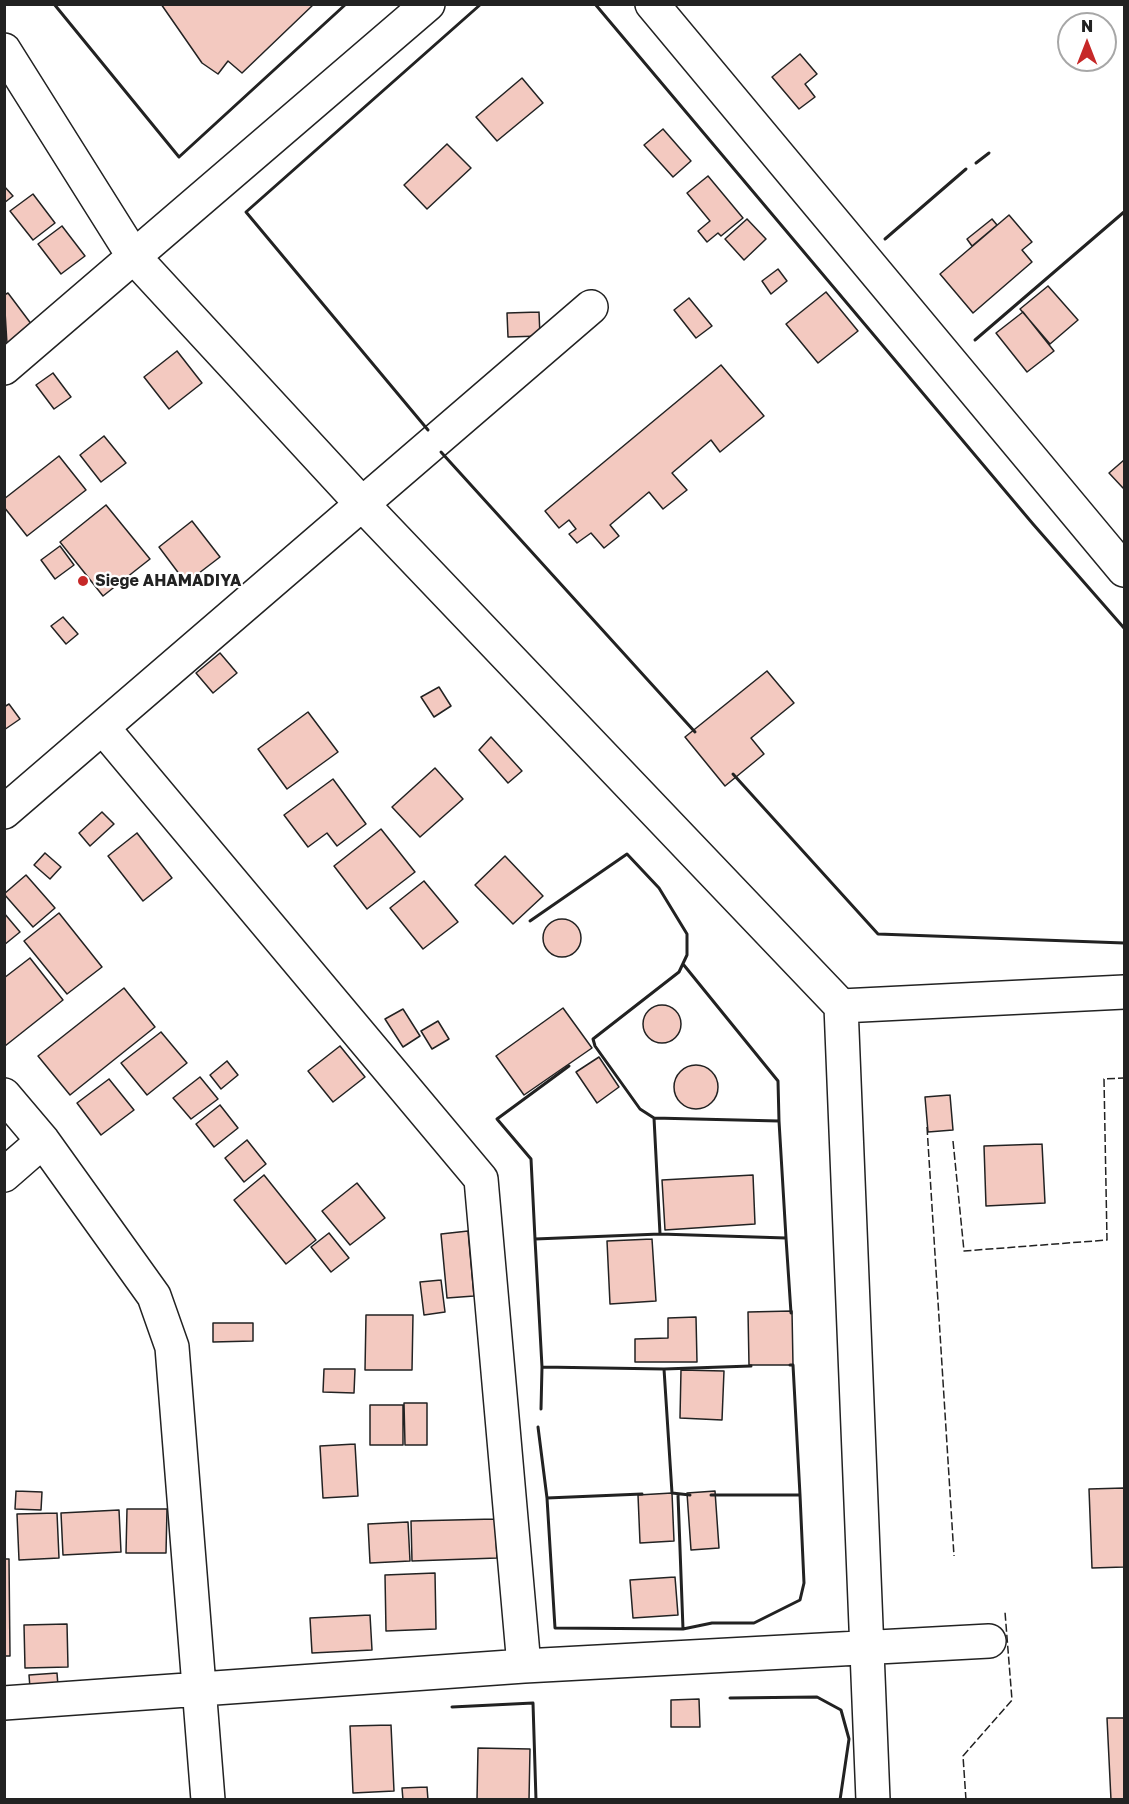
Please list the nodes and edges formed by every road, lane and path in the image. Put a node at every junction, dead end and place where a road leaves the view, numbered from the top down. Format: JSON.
{"nodes":[{"id":1,"x":428,"y":4,"type":"edge"},
{"id":2,"x":652,"y":4,"type":"edge"},
{"id":3,"x":4,"y":50,"type":"edge"},
{"id":4,"x":134,"y":257,"type":"junction"},
{"id":5,"x":591,"y":307,"type":"dead end"},
{"id":6,"x":4,"y":368,"type":"edge"},
{"id":7,"x":362,"y":504,"type":"junction"},
{"id":8,"x":1125,"y":570,"type":"edge"},
{"id":9,"x":103,"y":728,"type":"junction"},
{"id":10,"x":4,"y":812,"type":"edge"},
{"id":11,"x":1125,"y":992,"type":"edge"},
{"id":12,"x":841,"y":1006,"type":"junction"},
{"id":13,"x":4,"y":1095,"type":"edge"},
{"id":14,"x":43,"y":1141,"type":"junction"},
{"id":15,"x":4,"y":1175,"type":"edge"},
{"id":16,"x":989,"y":1641,"type":"dead end"},
{"id":17,"x":867,"y":1648,"type":"junction"},
{"id":18,"x":524,"y":1666,"type":"junction"},
{"id":19,"x":201,"y":1689,"type":"junction"},
{"id":20,"x":4,"y":1703,"type":"edge"},
{"id":21,"x":208,"y":1800,"type":"edge"},
{"id":22,"x":873,"y":1800,"type":"edge"}],
"edges":[{"from":1,"to":4,"type":"street"},
{"from":2,"to":8,"type":"street"},
{"from":3,"to":4,"type":"street"},
{"from":4,"to":6,"type":"street"},
{"from":4,"to":7,"type":"street"},
{"from":5,"to":7,"type":"street"},
{"from":7,"to":9,"type":"street"},
{"from":7,"to":12,"type":"street"},
{"from":9,"to":10,"type":"street"},
{"from":9,"to":18,"type":"street"},
{"from":11,"to":12,"type":"street"},
{"from":12,"to":17,"type":"street"},
{"from":13,"to":14,"type":"street"},
{"from":14,"to":15,"type":"street"},
{"from":14,"to":19,"type":"street"},
{"from":16,"to":17,"type":"street"},
{"from":17,"to":18,"type":"street"},
{"from":17,"to":22,"type":"street"},
{"from":18,"to":19,"type":"street"},
{"from":19,"to":20,"type":"street"},
{"from":19,"to":21,"type":"street"}]}
